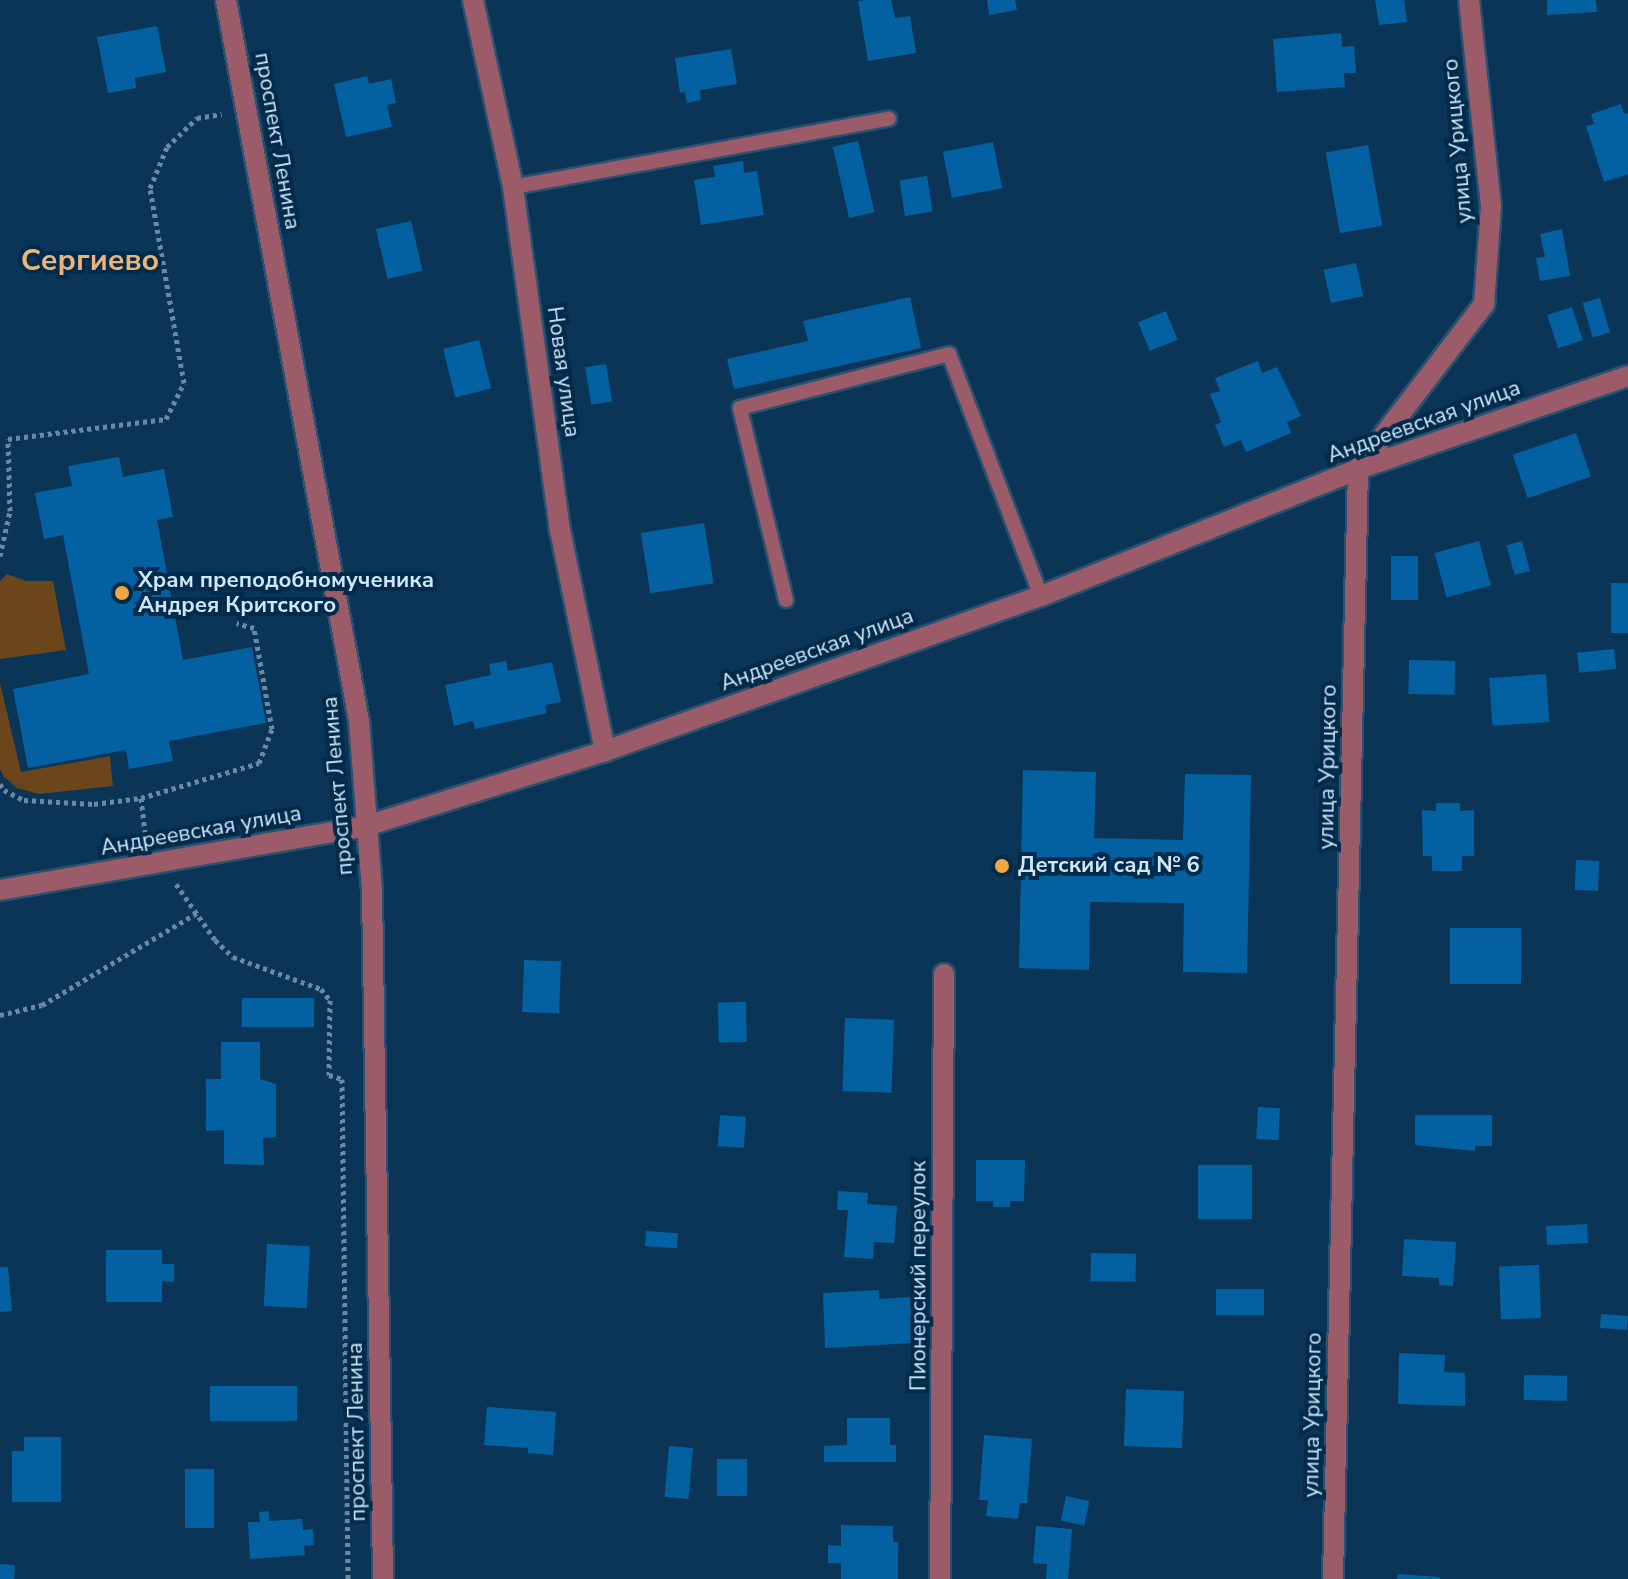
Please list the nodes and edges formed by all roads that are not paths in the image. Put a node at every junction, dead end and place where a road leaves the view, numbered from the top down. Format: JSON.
{"nodes":[{"id":1,"x":226,"y":0,"type":"edge"},
{"id":2,"x":473,"y":0,"type":"edge"},
{"id":3,"x":1469,"y":0,"type":"edge"},
{"id":4,"x":889,"y":119,"type":"dead end"},
{"id":5,"x":513,"y":187,"type":"junction"},
{"id":6,"x":1628,"y":376,"type":"edge"},
{"id":7,"x":1358,"y":469,"type":"junction"},
{"id":8,"x":1041,"y":596,"type":"junction"},
{"id":9,"x":786,"y":600,"type":"dead end"},
{"id":10,"x":605,"y":751,"type":"junction"},
{"id":11,"x":366,"y":826,"type":"junction"},
{"id":12,"x":0,"y":890,"type":"edge"},
{"id":13,"x":944,"y":974,"type":"dead end"},
{"id":14,"x":383,"y":1579,"type":"edge"},
{"id":15,"x":940,"y":1579,"type":"edge"},
{"id":16,"x":1333,"y":1579,"type":"edge"}],
"edges":[{"from":1,"to":11,"type":"street","name":"проспект Ленина"},
{"from":2,"to":5,"type":"street","name":"Новая улица"},
{"from":3,"to":7,"type":"street","name":"улица Урицкого"},
{"from":4,"to":5,"type":"lane"},
{"from":5,"to":10,"type":"street","name":"Новая улица"},
{"from":6,"to":7,"type":"street","name":"Андреевская улица"},
{"from":7,"to":8,"type":"street","name":"Андреевская улица"},
{"from":7,"to":16,"type":"street","name":"улица Урицкого"},
{"from":8,"to":9,"type":"lane"},
{"from":8,"to":10,"type":"street","name":"Андреевская улица"},
{"from":10,"to":11,"type":"street","name":"Андреевская улица"},
{"from":11,"to":12,"type":"street","name":"Андреевская улица"},
{"from":11,"to":14,"type":"street","name":"проспект Ленина"},
{"from":13,"to":15,"type":"street","name":"Пионерский переулок"}]}
